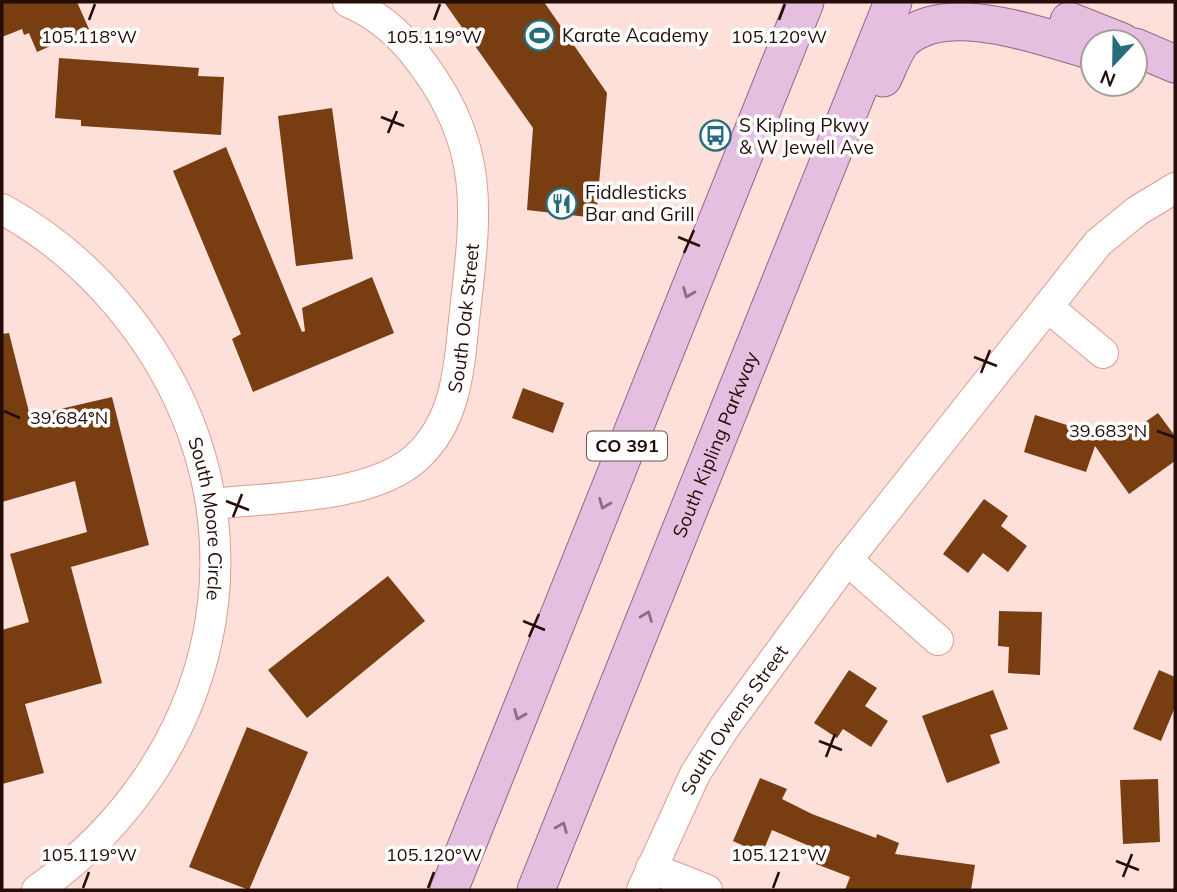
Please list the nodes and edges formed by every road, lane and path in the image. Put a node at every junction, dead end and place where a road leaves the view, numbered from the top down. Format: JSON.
{"nodes":[{"id":1,"x":348,"y":2,"type":"edge"},
{"id":2,"x":780,"y":2,"type":"edge"},
{"id":3,"x":805,"y":2,"type":"edge"},
{"id":4,"x":893,"y":2,"type":"edge"},
{"id":5,"x":1023,"y":2,"type":"edge"},
{"id":6,"x":1087,"y":28,"type":"edge"},
{"id":7,"x":1079,"y":46,"type":"edge"},
{"id":8,"x":1149,"y":53,"type":"edge"},
{"id":9,"x":1149,"y":64,"type":"edge"},
{"id":10,"x":1175,"y":64,"type":"edge"},
{"id":11,"x":1175,"y":69,"type":"edge"},
{"id":12,"x":1175,"y":188,"type":"edge"},
{"id":13,"x":2,"y":209,"type":"edge"},
{"id":14,"x":706,"y":248,"type":"junction"},
{"id":15,"x":789,"y":263,"type":"junction"},
{"id":16,"x":1049,"y":308,"type":"junction"},
{"id":17,"x":1103,"y":353,"type":"dead end"},
{"id":18,"x":212,"y":504,"type":"junction"},
{"id":19,"x":847,"y":560,"type":"junction"},
{"id":20,"x":938,"y":640,"type":"dead end"},
{"id":21,"x":647,"y":879,"type":"edge"},
{"id":22,"x":37,"y":890,"type":"edge"},
{"id":23,"x":449,"y":890,"type":"edge"},
{"id":24,"x":536,"y":890,"type":"edge"},
{"id":25,"x":707,"y":890,"type":"edge"}],
"edges":[{"from":1,"to":18,"type":"street","name":"South Oak Street"},
{"from":2,"to":14,"type":"main road"},
{"from":3,"to":14,"type":"main road","number":"CO 391"},
{"from":4,"to":15,"type":"main road","name":"South Kipling Parkway"},
{"from":5,"to":6,"type":"main road"},
{"from":7,"to":15,"type":"main road"},
{"from":8,"to":10,"type":"main road"},
{"from":9,"to":11,"type":"main road"},
{"from":12,"to":16,"type":"street","name":"South Owens Street"},
{"from":13,"to":18,"type":"street","name":"South Moore Circle"},
{"from":14,"to":23,"type":"main road","number":"CO 391","one_way":true},
{"from":24,"to":15,"type":"main road","name":"South Kipling Parkway","one_way":true},
{"from":16,"to":17,"type":"street"},
{"from":16,"to":19,"type":"street","name":"South Owens Street"},
{"from":18,"to":22,"type":"street","name":"South Moore Circle"},
{"from":19,"to":20,"type":"street"},
{"from":19,"to":21,"type":"street","name":"South Owens Street"},
{"from":21,"to":25,"type":"street"}]}
